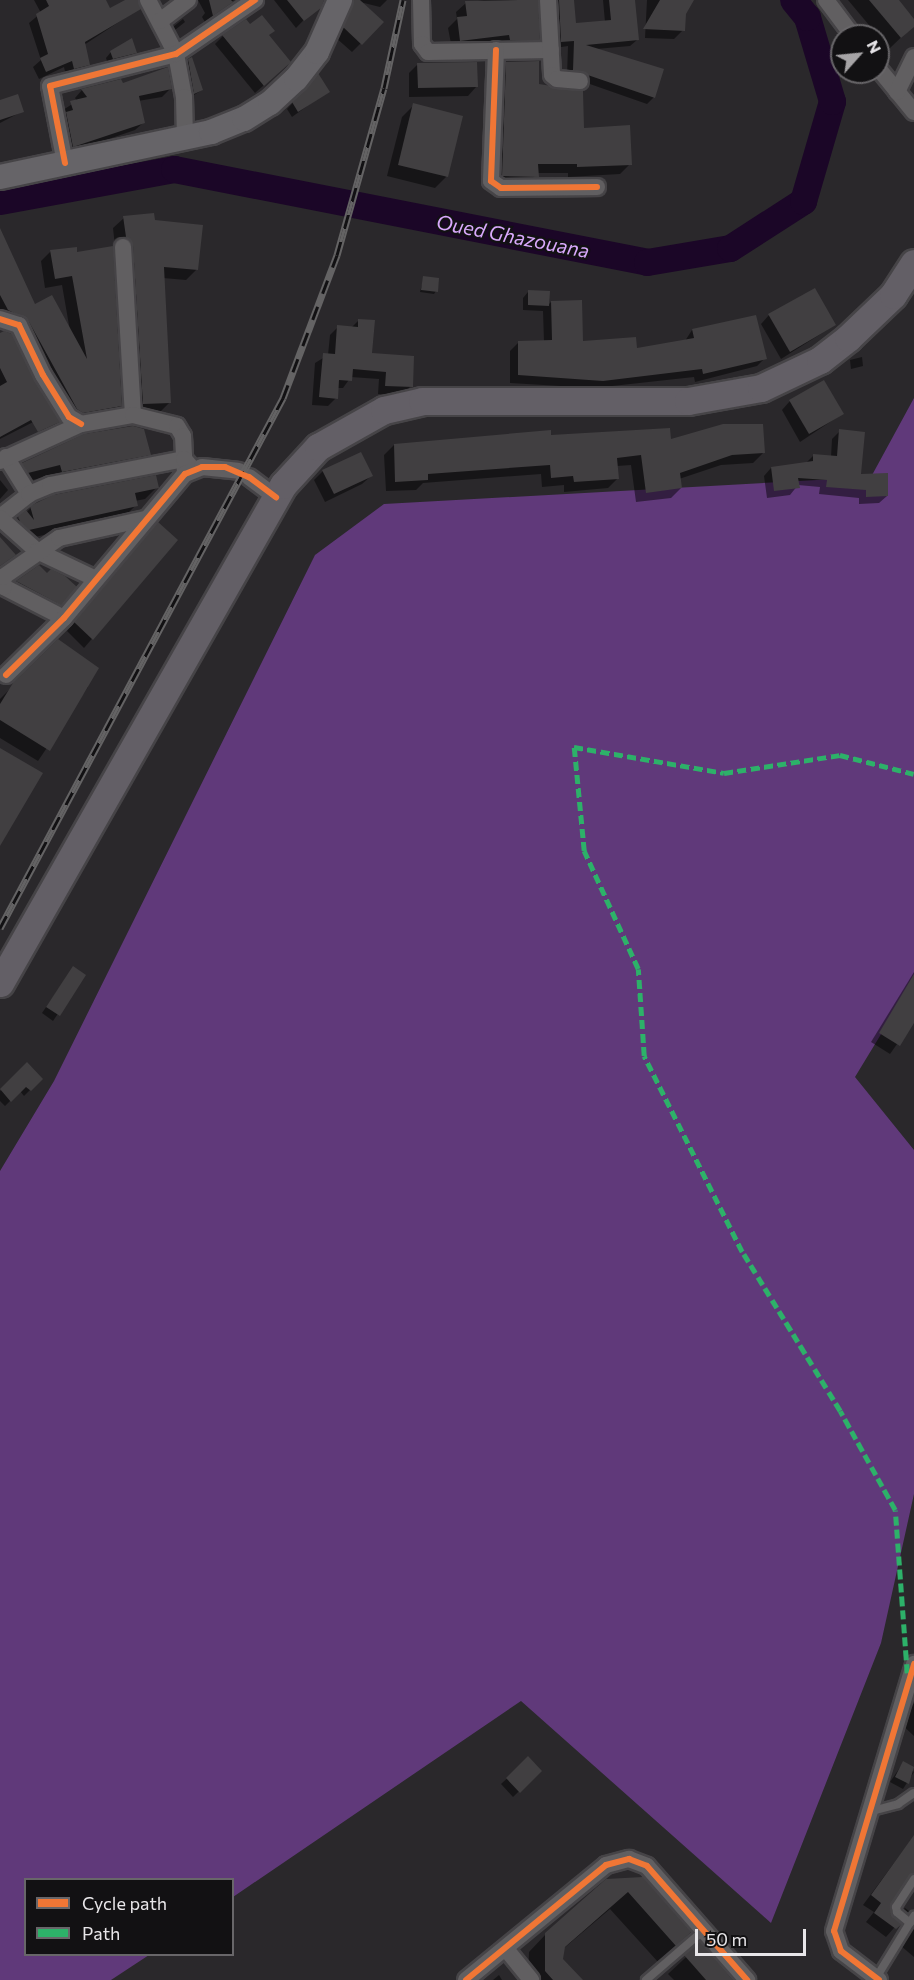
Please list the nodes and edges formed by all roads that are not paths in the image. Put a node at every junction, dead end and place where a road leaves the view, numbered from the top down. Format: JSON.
{"nodes":[{"id":1,"x":148,"y":0,"type":"edge"},
{"id":2,"x":188,"y":0,"type":"edge"},
{"id":3,"x":255,"y":0,"type":"edge"},
{"id":4,"x":340,"y":0,"type":"edge"},
{"id":5,"x":421,"y":0,"type":"edge"},
{"id":6,"x":549,"y":0,"type":"edge"},
{"id":7,"x":826,"y":0,"type":"edge"},
{"id":8,"x":160,"y":21,"type":"junction"},
{"id":9,"x":844,"y":24,"type":"edge"},
{"id":10,"x":496,"y":50,"type":"junction"},
{"id":11,"x":551,"y":50,"type":"junction"},
{"id":12,"x":176,"y":54,"type":"junction"},
{"id":13,"x":914,"y":57,"type":"edge"},
{"id":14,"x":580,"y":81,"type":"dead end"},
{"id":15,"x":890,"y":83,"type":"edge"},
{"id":16,"x":897,"y":92,"type":"junction"},
{"id":17,"x":914,"y":112,"type":"edge"},
{"id":18,"x":185,"y":137,"type":"junction"},
{"id":19,"x":65,"y":162,"type":"junction"},
{"id":20,"x":0,"y":177,"type":"edge"},
{"id":21,"x":597,"y":187,"type":"dead end"},
{"id":22,"x":123,"y":247,"type":"dead end"},
{"id":23,"x":914,"y":263,"type":"edge"},
{"id":24,"x":0,"y":320,"type":"edge"},
{"id":25,"x":133,"y":415,"type":"junction"},
{"id":26,"x":81,"y":424,"type":"junction"},
{"id":27,"x":3,"y":459,"type":"edge"},
{"id":28,"x":187,"y":468,"type":"junction"},
{"id":29,"x":29,"y":494,"type":"junction"},
{"id":30,"x":276,"y":497,"type":"junction"},
{"id":31,"x":0,"y":518,"type":"edge"},
{"id":32,"x":146,"y":519,"type":"junction"},
{"id":33,"x":37,"y":551,"type":"junction"},
{"id":34,"x":96,"y":579,"type":"junction"},
{"id":35,"x":64,"y":618,"type":"junction"},
{"id":36,"x":6,"y":675,"type":"dead end"},
{"id":37,"x":0,"y":983,"type":"edge"},
{"id":38,"x":914,"y":1664,"type":"edge"},
{"id":39,"x":914,"y":1793,"type":"edge"},
{"id":40,"x":872,"y":1811,"type":"junction"},
{"id":41,"x":914,"y":1879,"type":"edge"},
{"id":42,"x":912,"y":1920,"type":"edge"},
{"id":43,"x":704,"y":1930,"type":"junction"},
{"id":44,"x":506,"y":1949,"type":"junction"},
{"id":45,"x":878,"y":1979,"type":"edge"},
{"id":46,"x":466,"y":1980,"type":"edge"},
{"id":47,"x":531,"y":1980,"type":"edge"},
{"id":48,"x":646,"y":1980,"type":"edge"},
{"id":49,"x":747,"y":1980,"type":"edge"}],
"edges":[{"from":1,"to":8,"type":"street"},
{"from":2,"to":8,"type":"street"},
{"from":3,"to":12,"type":"street"},
{"from":4,"to":18,"type":"main road"},
{"from":5,"to":10,"type":"street"},
{"from":6,"to":11,"type":"street"},
{"from":7,"to":9,"type":"street"},
{"from":8,"to":12,"type":"street"},
{"from":10,"to":11,"type":"street"},
{"from":10,"to":21,"type":"street"},
{"from":11,"to":14,"type":"street"},
{"from":12,"to":18,"type":"street"},
{"from":12,"to":19,"type":"street"},
{"from":13,"to":16,"type":"street"},
{"from":15,"to":16,"type":"street"},
{"from":16,"to":17,"type":"street"},
{"from":18,"to":19,"type":"main road"},
{"from":19,"to":20,"type":"main road"},
{"from":22,"to":25,"type":"street"},
{"from":23,"to":30,"type":"main road"},
{"from":24,"to":26,"type":"street"},
{"from":25,"to":26,"type":"street"},
{"from":25,"to":28,"type":"street"},
{"from":26,"to":27,"type":"street"},
{"from":27,"to":29,"type":"street"},
{"from":28,"to":29,"type":"street"},
{"from":28,"to":30,"type":"street"},
{"from":28,"to":32,"type":"street"},
{"from":29,"to":31,"type":"street"},
{"from":30,"to":37,"type":"main road"},
{"from":31,"to":33,"type":"street"},
{"from":32,"to":33,"type":"street"},
{"from":32,"to":34,"type":"street"},
{"from":33,"to":34,"type":"street"},
{"from":33,"to":35,"type":"street"},
{"from":34,"to":35,"type":"street"},
{"from":35,"to":36,"type":"street"},
{"from":38,"to":40,"type":"street"},
{"from":39,"to":40,"type":"lane"},
{"from":40,"to":45,"type":"street"},
{"from":41,"to":42,"type":"lane"},
{"from":42,"to":45,"type":"lane"},
{"from":43,"to":44,"type":"street"},
{"from":43,"to":48,"type":"lane"},
{"from":43,"to":49,"type":"street"},
{"from":44,"to":46,"type":"street"},
{"from":44,"to":47,"type":"street"}]}
